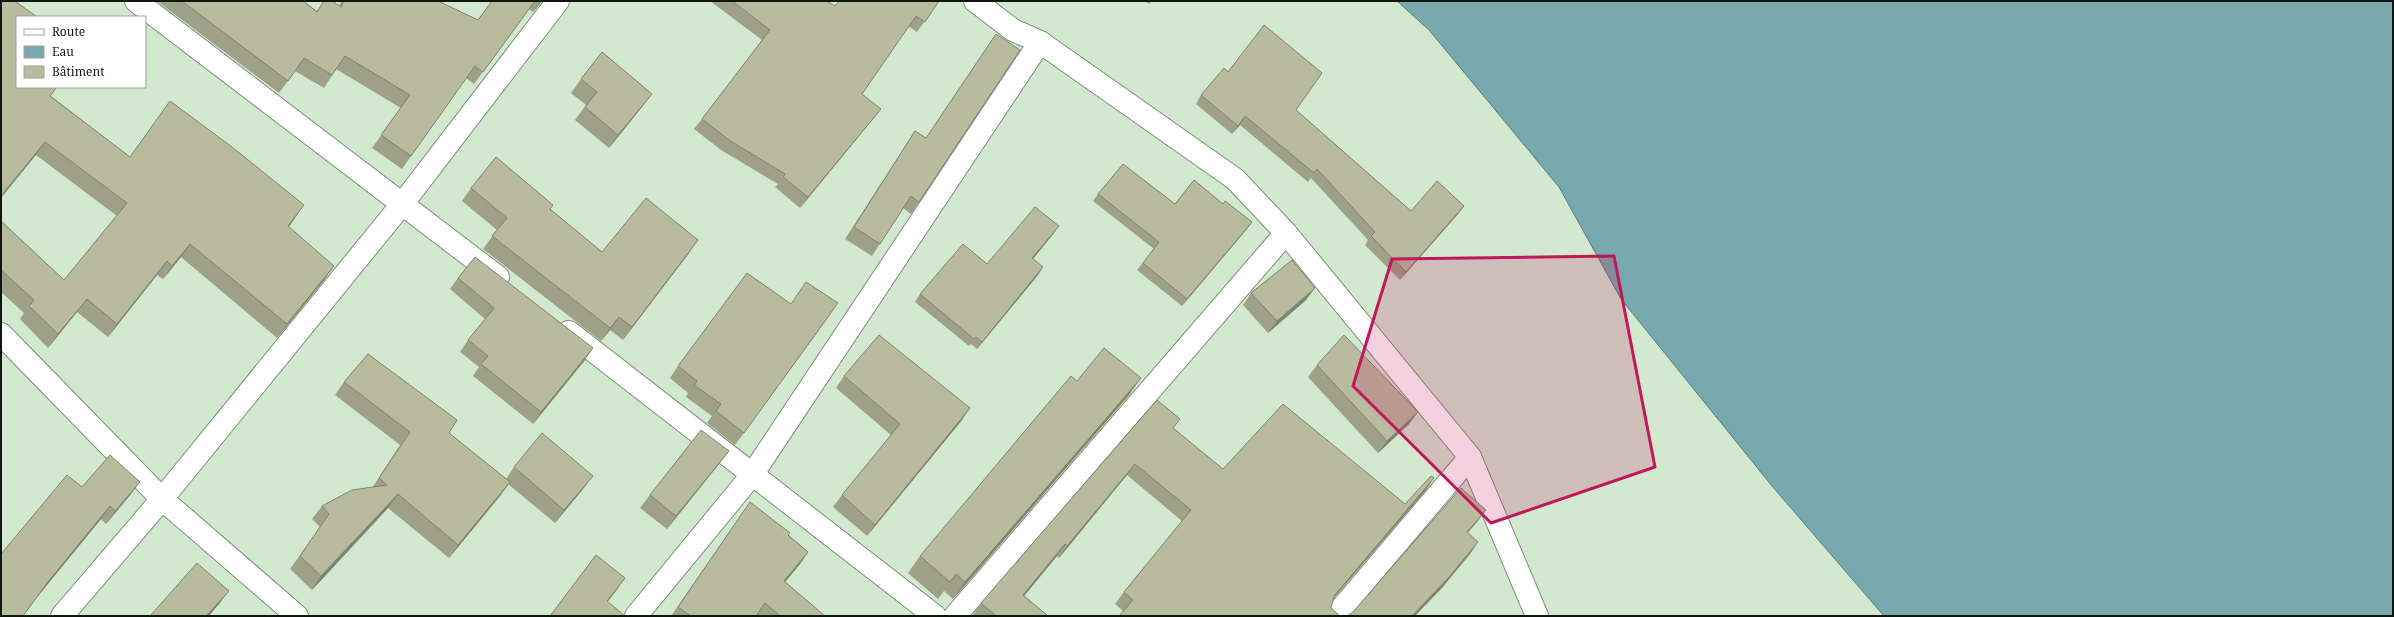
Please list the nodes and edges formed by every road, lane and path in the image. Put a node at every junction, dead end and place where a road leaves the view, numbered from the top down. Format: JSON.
{"nodes":[{"id":1,"x":136,"y":1,"type":"edge"},
{"id":2,"x":558,"y":1,"type":"edge"},
{"id":3,"x":974,"y":1,"type":"edge"},
{"id":4,"x":1040,"y":42,"type":"junction"},
{"id":5,"x":403,"y":203,"type":"junction"},
{"id":6,"x":1286,"y":233,"type":"junction"},
{"id":7,"x":515,"y":290,"type":"edge"},
{"id":8,"x":553,"y":320,"type":"edge"},
{"id":9,"x":1,"y":334,"type":"edge"},
{"id":10,"x":1470,"y":457,"type":"junction"},
{"id":11,"x":752,"y":475,"type":"junction"},
{"id":12,"x":162,"y":499,"type":"junction"},
{"id":13,"x":62,"y":616,"type":"edge"},
{"id":14,"x":297,"y":616,"type":"edge"},
{"id":15,"x":636,"y":616,"type":"edge"},
{"id":16,"x":935,"y":616,"type":"edge"},
{"id":17,"x":955,"y":616,"type":"edge"},
{"id":18,"x":1335,"y":616,"type":"edge"},
{"id":19,"x":1537,"y":616,"type":"edge"}],
"edges":[{"from":1,"to":5,"type":"street"},
{"from":2,"to":5,"type":"street"},
{"from":3,"to":4,"type":"street"},
{"from":4,"to":6,"type":"street"},
{"from":4,"to":11,"type":"street"},
{"from":5,"to":7,"type":"street"},
{"from":5,"to":12,"type":"street"},
{"from":6,"to":10,"type":"street"},
{"from":6,"to":17,"type":"street"},
{"from":8,"to":11,"type":"street"},
{"from":9,"to":12,"type":"street"},
{"from":10,"to":18,"type":"street"},
{"from":10,"to":19,"type":"street"},
{"from":11,"to":15,"type":"street"},
{"from":11,"to":16,"type":"street"},
{"from":12,"to":13,"type":"street"},
{"from":12,"to":14,"type":"street"}]}
